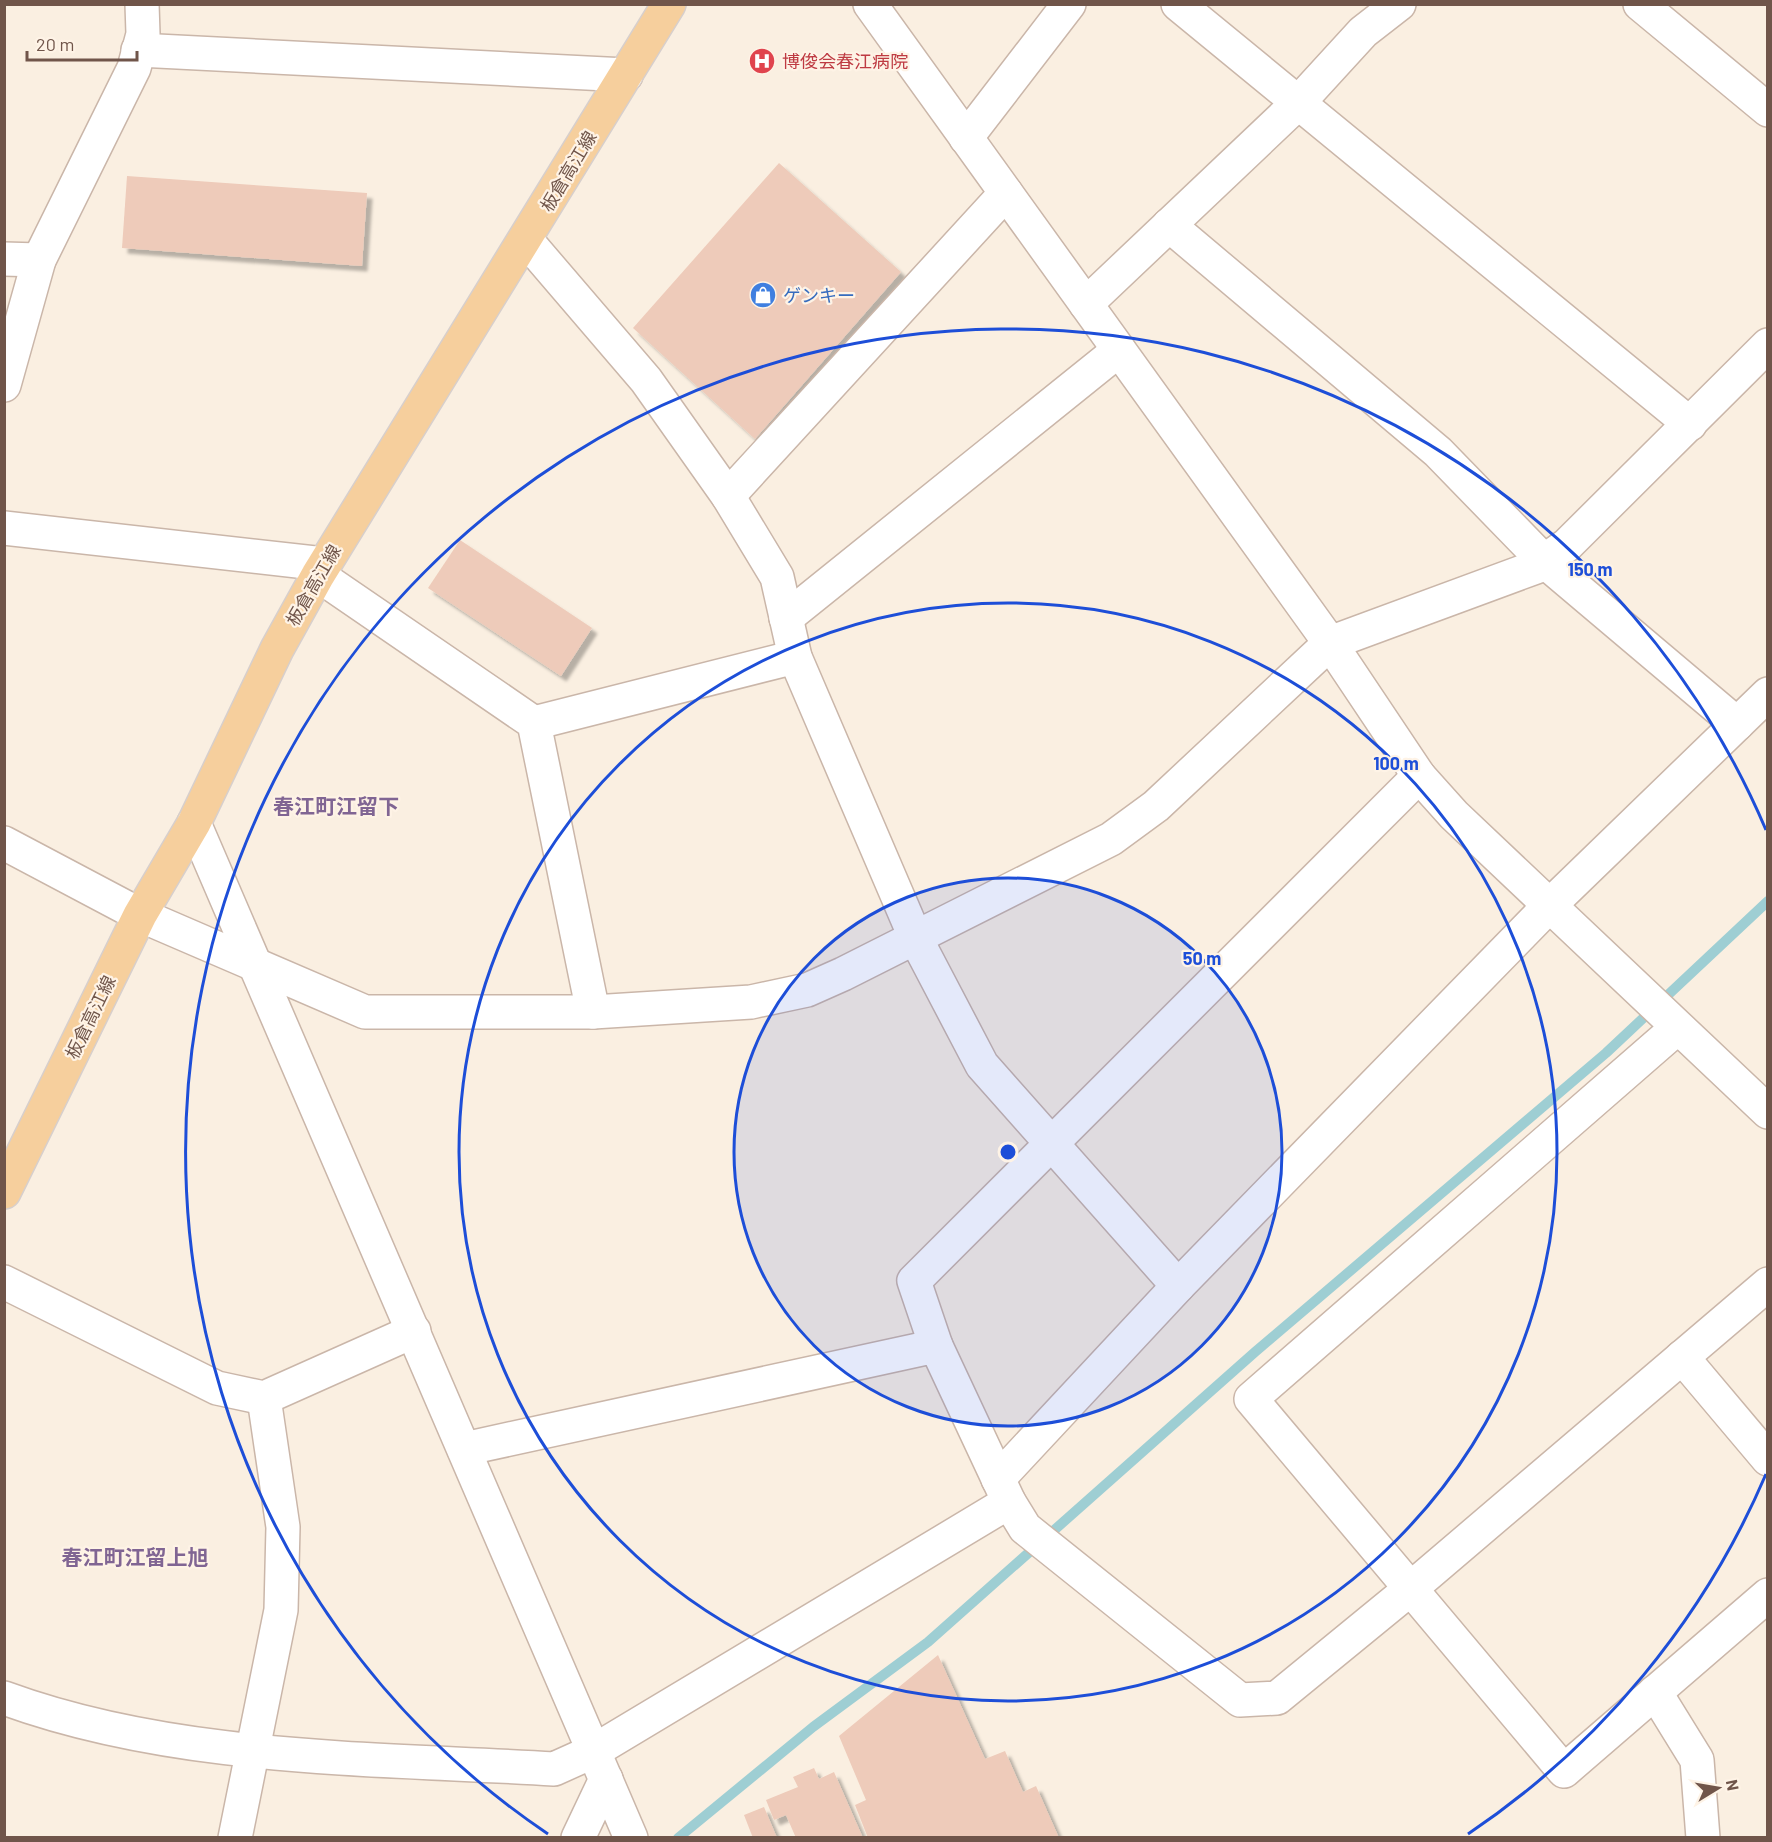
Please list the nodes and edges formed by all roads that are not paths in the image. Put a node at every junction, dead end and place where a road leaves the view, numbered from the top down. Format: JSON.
{"nodes":[{"id":1,"x":141,"y":4,"type":"edge"},
{"id":2,"x":669,"y":4,"type":"edge"},
{"id":3,"x":870,"y":4,"type":"edge"},
{"id":4,"x":1069,"y":4,"type":"edge"},
{"id":5,"x":1178,"y":4,"type":"edge"},
{"id":6,"x":1399,"y":4,"type":"edge"},
{"id":7,"x":1640,"y":4,"type":"edge"},
{"id":8,"x":138,"y":50,"type":"junction"},
{"id":9,"x":626,"y":75,"type":"junction"},
{"id":10,"x":1298,"y":103,"type":"junction"},
{"id":11,"x":1767,"y":110,"type":"edge"},
{"id":12,"x":966,"y":138,"type":"junction"},
{"id":13,"x":1006,"y":193,"type":"junction"},
{"id":14,"x":1169,"y":225,"type":"junction"},
{"id":15,"x":526,"y":240,"type":"junction"},
{"id":16,"x":4,"y":259,"type":"edge"},
{"id":17,"x":39,"y":260,"type":"junction"},
{"id":18,"x":1086,"y":304,"type":"junction"},
{"id":19,"x":1767,"y":345,"type":"edge"},
{"id":20,"x":1119,"y":351,"type":"junction"},
{"id":21,"x":4,"y":385,"type":"edge"},
{"id":22,"x":1690,"y":424,"type":"junction"},
{"id":23,"x":728,"y":496,"type":"junction"},
{"id":24,"x":4,"y":528,"type":"edge"},
{"id":25,"x":1544,"y":561,"type":"junction"},
{"id":26,"x":321,"y":569,"type":"junction"},
{"id":27,"x":786,"y":618,"type":"junction"},
{"id":28,"x":1330,"y":643,"type":"junction"},
{"id":29,"x":795,"y":657,"type":"junction"},
{"id":30,"x":1767,"y":694,"type":"edge"},
{"id":31,"x":534,"y":723,"type":"junction"},
{"id":32,"x":1737,"y":724,"type":"junction"},
{"id":33,"x":1419,"y":776,"type":"junction"},
{"id":34,"x":194,"y":823,"type":"junction"},
{"id":35,"x":4,"y":843,"type":"edge"},
{"id":36,"x":1549,"y":906,"type":"junction"},
{"id":37,"x":140,"y":915,"type":"junction"},
{"id":38,"x":916,"y":939,"type":"junction"},
{"id":39,"x":256,"y":965,"type":"junction"},
{"id":40,"x":593,"y":1012,"type":"junction"},
{"id":41,"x":1677,"y":1028,"type":"junction"},
{"id":42,"x":1767,"y":1112,"type":"edge"},
{"id":43,"x":1052,"y":1144,"type":"junction"},
{"id":44,"x":4,"y":1192,"type":"edge"},
{"id":45,"x":4,"y":1282,"type":"edge"},
{"id":46,"x":1767,"y":1284,"type":"edge"},
{"id":47,"x":1178,"y":1286,"type":"junction"},
{"id":48,"x":414,"y":1331,"type":"junction"},
{"id":49,"x":936,"y":1346,"type":"junction"},
{"id":50,"x":1682,"y":1357,"type":"junction"},
{"id":51,"x":264,"y":1398,"type":"junction"},
{"id":52,"x":464,"y":1449,"type":"junction"},
{"id":53,"x":1767,"y":1459,"type":"edge"},
{"id":54,"x":1004,"y":1491,"type":"junction"},
{"id":55,"x":1409,"y":1590,"type":"junction"},
{"id":56,"x":1767,"y":1595,"type":"edge"},
{"id":57,"x":1655,"y":1692,"type":"junction"},
{"id":58,"x":4,"y":1698,"type":"edge"},
{"id":59,"x":252,"y":1751,"type":"junction"},
{"id":60,"x":600,"y":1765,"type":"junction"},
{"id":61,"x":235,"y":1838,"type":"edge"},
{"id":62,"x":578,"y":1838,"type":"edge"},
{"id":63,"x":632,"y":1838,"type":"edge"},
{"id":64,"x":1703,"y":1838,"type":"edge"}],
"edges":[{"from":1,"to":8,"type":"street"},
{"from":2,"to":9,"type":"main road","name":"板倉高江線"},
{"from":3,"to":12,"type":"street"},
{"from":4,"to":12,"type":"street"},
{"from":5,"to":10,"type":"street"},
{"from":6,"to":10,"type":"street"},
{"from":7,"to":11,"type":"street"},
{"from":8,"to":9,"type":"street"},
{"from":8,"to":17,"type":"street"},
{"from":9,"to":15,"type":"main road","name":"板倉高江線"},
{"from":10,"to":14,"type":"street"},
{"from":10,"to":22,"type":"street"},
{"from":12,"to":13,"type":"street"},
{"from":13,"to":18,"type":"street"},
{"from":13,"to":23,"type":"street"},
{"from":14,"to":18,"type":"street"},
{"from":14,"to":25,"type":"street"},
{"from":15,"to":23,"type":"street"},
{"from":15,"to":26,"type":"main road","name":"板倉高江線"},
{"from":16,"to":17,"type":"street"},
{"from":17,"to":21,"type":"street"},
{"from":18,"to":20,"type":"street"},
{"from":19,"to":22,"type":"street"},
{"from":20,"to":27,"type":"street"},
{"from":20,"to":28,"type":"street"},
{"from":22,"to":25,"type":"street"},
{"from":23,"to":27,"type":"street"},
{"from":24,"to":26,"type":"street"},
{"from":25,"to":28,"type":"street"},
{"from":25,"to":32,"type":"street"},
{"from":26,"to":31,"type":"street"},
{"from":26,"to":34,"type":"main road","name":"板倉高江線"},
{"from":27,"to":29,"type":"street"},
{"from":28,"to":33,"type":"street"},
{"from":28,"to":38,"type":"street"},
{"from":29,"to":31,"type":"street"},
{"from":29,"to":38,"type":"street"},
{"from":30,"to":32,"type":"street"},
{"from":31,"to":40,"type":"street"},
{"from":32,"to":36,"type":"street"},
{"from":33,"to":36,"type":"street"},
{"from":33,"to":43,"type":"street"},
{"from":34,"to":37,"type":"main road","name":"板倉高江線"},
{"from":34,"to":39,"type":"street"},
{"from":35,"to":37,"type":"street"},
{"from":36,"to":41,"type":"street"},
{"from":36,"to":47,"type":"street"},
{"from":37,"to":39,"type":"street"},
{"from":37,"to":44,"type":"main road","name":"板倉高江線"},
{"from":38,"to":40,"type":"street"},
{"from":38,"to":43,"type":"street"},
{"from":39,"to":40,"type":"street"},
{"from":39,"to":48,"type":"street"},
{"from":41,"to":42,"type":"street"},
{"from":41,"to":55,"type":"street"},
{"from":43,"to":47,"type":"street"},
{"from":43,"to":49,"type":"street"},
{"from":45,"to":51,"type":"street"},
{"from":46,"to":50,"type":"street"},
{"from":47,"to":54,"type":"street"},
{"from":48,"to":51,"type":"street"},
{"from":48,"to":52,"type":"street"},
{"from":49,"to":52,"type":"street"},
{"from":49,"to":54,"type":"street"},
{"from":50,"to":53,"type":"street"},
{"from":50,"to":55,"type":"street"},
{"from":51,"to":59,"type":"street"},
{"from":52,"to":60,"type":"street"},
{"from":54,"to":55,"type":"street"},
{"from":54,"to":60,"type":"street"},
{"from":55,"to":57,"type":"street"},
{"from":56,"to":57,"type":"street"},
{"from":57,"to":64,"type":"street"},
{"from":58,"to":59,"type":"street"},
{"from":59,"to":60,"type":"street"},
{"from":59,"to":61,"type":"street"},
{"from":60,"to":62,"type":"street"},
{"from":60,"to":63,"type":"street"}]}
